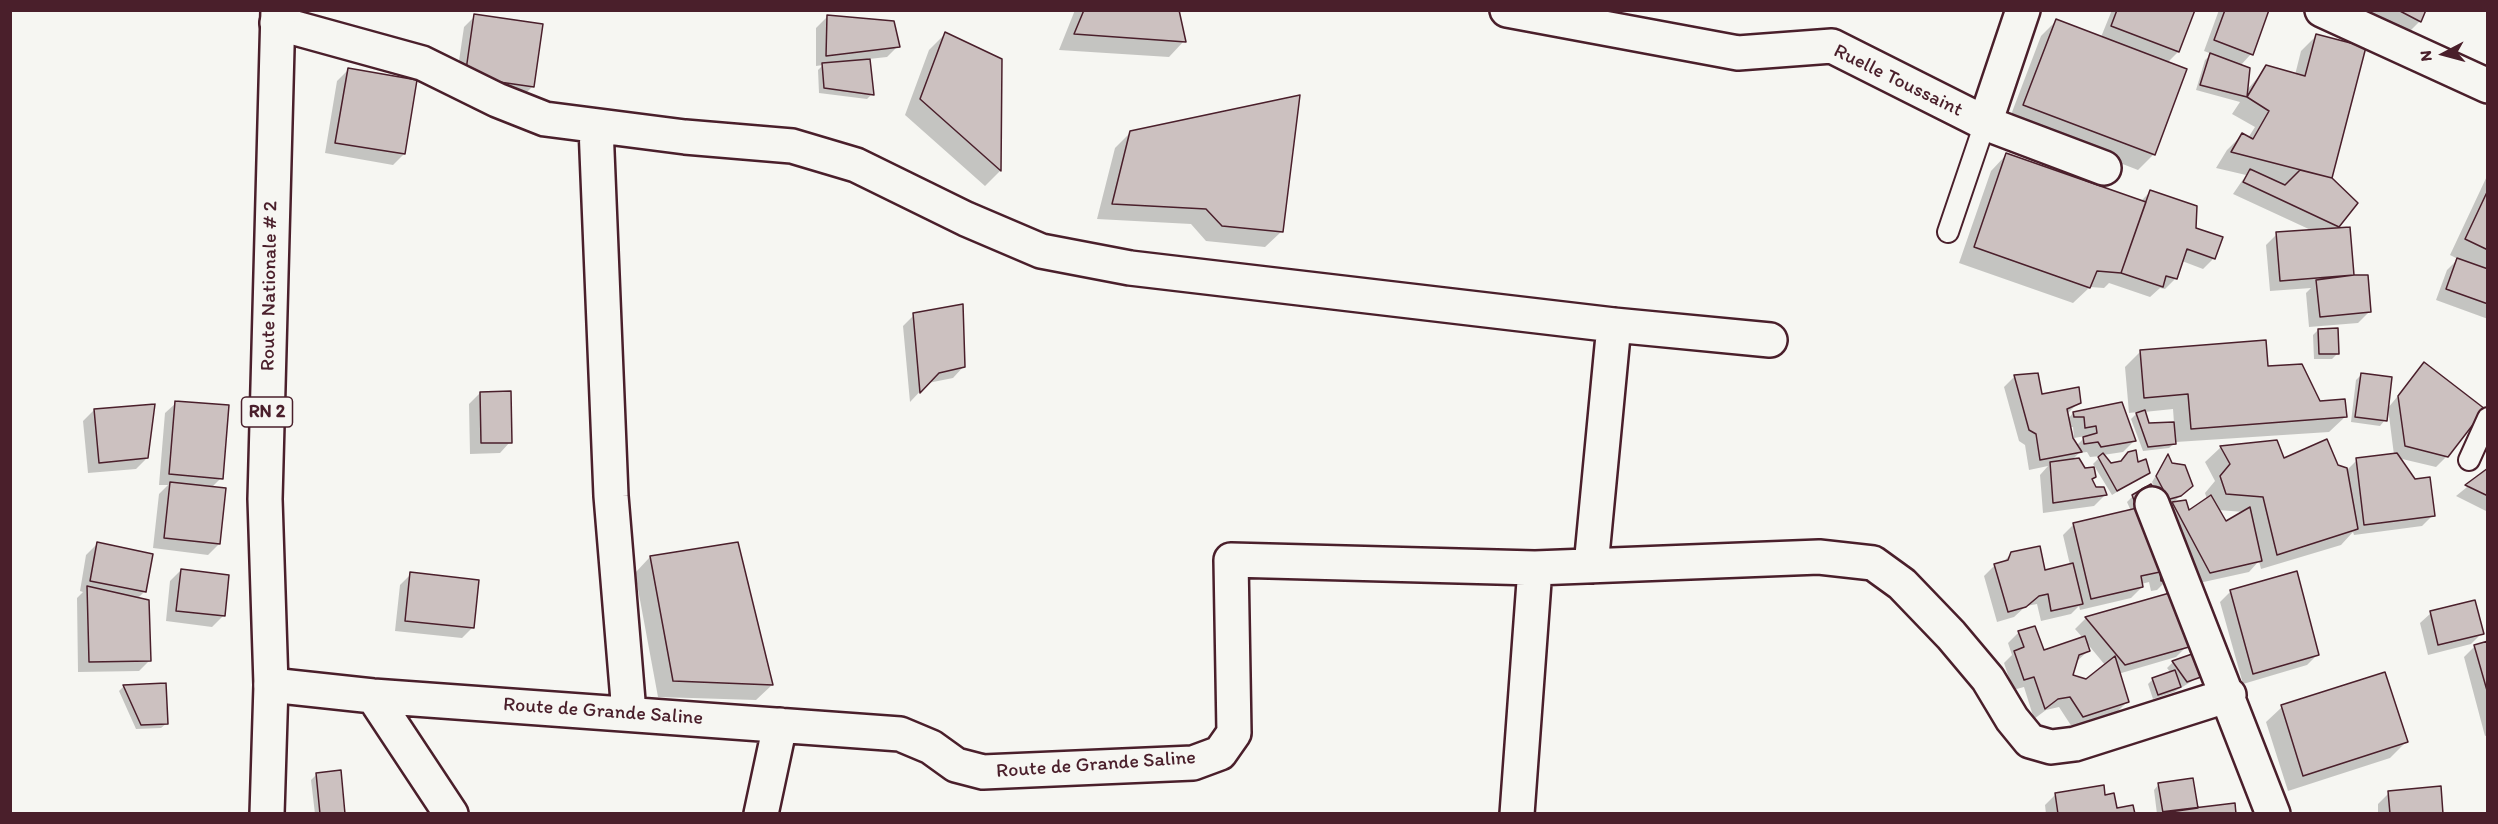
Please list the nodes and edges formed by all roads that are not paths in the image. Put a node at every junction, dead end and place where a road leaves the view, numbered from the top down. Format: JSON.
{"nodes":[{"id":1,"x":1507,"y":10,"type":"edge"},
{"id":2,"x":2023,"y":10,"type":"edge"},
{"id":3,"x":2322,"y":10,"type":"edge"},
{"id":4,"x":277,"y":17,"type":"edge"},
{"id":5,"x":2487,"y":86,"type":"edge"},
{"id":6,"x":1985,"y":123,"type":"junction"},
{"id":7,"x":596,"y":126,"type":"junction"},
{"id":8,"x":2104,"y":168,"type":"dead end"},
{"id":9,"x":1948,"y":232,"type":"dead end"},
{"id":10,"x":1614,"y":325,"type":"junction"},
{"id":11,"x":1770,"y":340,"type":"dead end"},
{"id":12,"x":2487,"y":418,"type":"edge"},
{"id":13,"x":2469,"y":460,"type":"dead end"},
{"id":14,"x":2152,"y":504,"type":"dead end"},
{"id":15,"x":1591,"y":566,"type":"junction"},
{"id":16,"x":1535,"y":568,"type":"junction"},
{"id":17,"x":271,"y":685,"type":"junction"},
{"id":18,"x":2229,"y":695,"type":"junction"},
{"id":19,"x":373,"y":696,"type":"junction"},
{"id":20,"x":629,"y":713,"type":"junction"},
{"id":21,"x":780,"y":725,"type":"junction"},
{"id":22,"x":267,"y":813,"type":"edge"},
{"id":23,"x":451,"y":813,"type":"edge"},
{"id":24,"x":761,"y":813,"type":"edge"},
{"id":25,"x":1517,"y":813,"type":"edge"},
{"id":26,"x":2273,"y":813,"type":"edge"}],
"edges":[{"from":1,"to":6,"type":"street","name":"Ruelle Toussaint"},
{"from":2,"to":6,"type":"street"},
{"from":3,"to":5,"type":"street"},
{"from":4,"to":7,"type":"street"},
{"from":4,"to":17,"type":"street","name":"Route Nationale # 2","number":"RN 2"},
{"from":6,"to":8,"type":"street","name":"Ruelle Toussaint"},
{"from":6,"to":9,"type":"lane"},
{"from":7,"to":10,"type":"street"},
{"from":7,"to":20,"type":"street"},
{"from":10,"to":11,"type":"street"},
{"from":10,"to":15,"type":"street"},
{"from":12,"to":13,"type":"lane"},
{"from":14,"to":18,"type":"street"},
{"from":15,"to":16,"type":"street"},
{"from":15,"to":18,"type":"street"},
{"from":16,"to":21,"type":"street","name":"Route de Grande Saline"},
{"from":16,"to":25,"type":"street"},
{"from":17,"to":19,"type":"street","name":"Route de Grande Saline"},
{"from":17,"to":22,"type":"street","name":"Route Nationale # 2","number":"RN 2"},
{"from":18,"to":26,"type":"street"},
{"from":19,"to":20,"type":"street","name":"Route de Grande Saline"},
{"from":19,"to":23,"type":"street"},
{"from":20,"to":21,"type":"street","name":"Route de Grande Saline"},
{"from":21,"to":24,"type":"street"}]}
